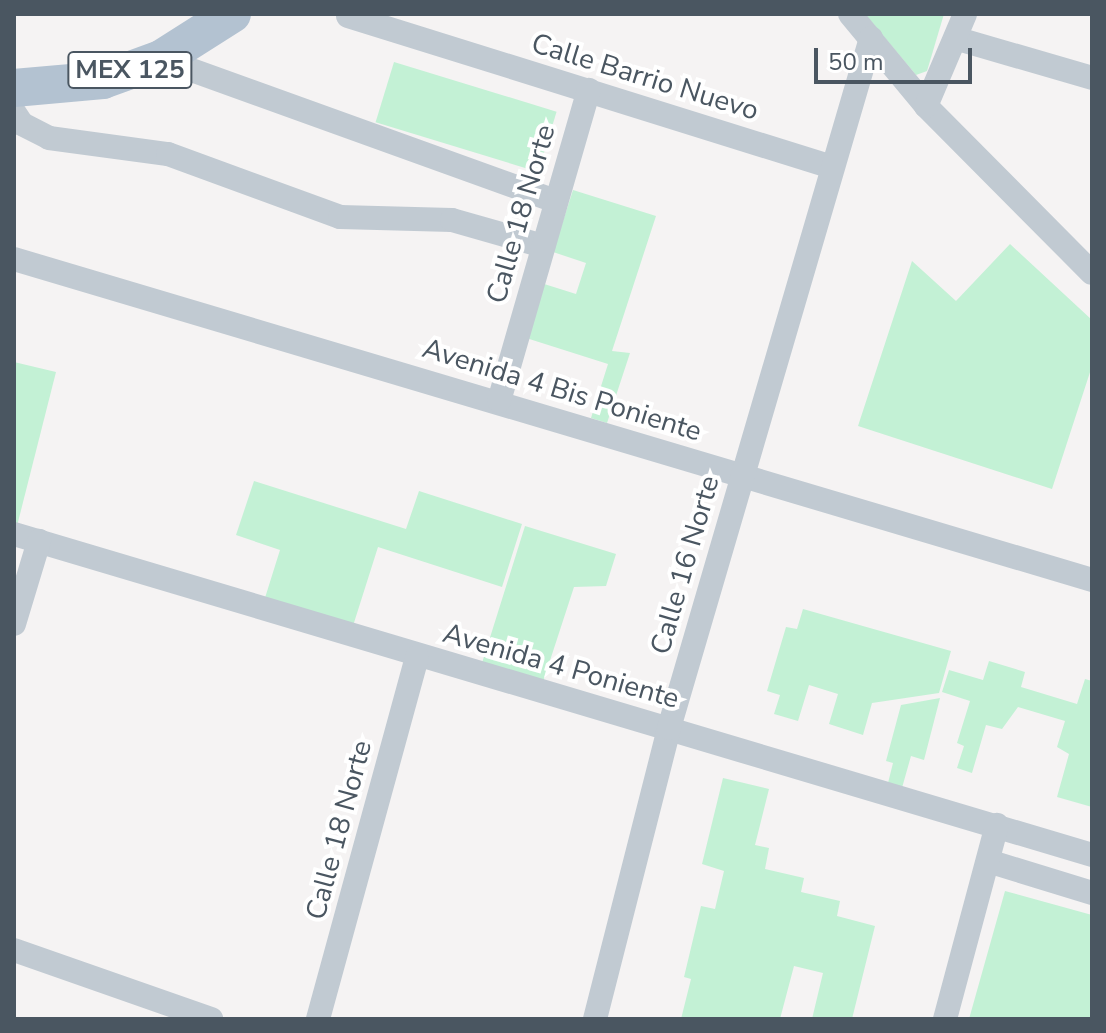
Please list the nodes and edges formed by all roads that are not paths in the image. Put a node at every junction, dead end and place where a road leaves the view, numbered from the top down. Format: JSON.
{"nodes":[{"id":1,"x":232,"y":14,"type":"edge"},
{"id":2,"x":850,"y":14,"type":"edge"},
{"id":3,"x":965,"y":14,"type":"edge"},
{"id":4,"x":348,"y":16,"type":"edge"},
{"id":5,"x":871,"y":38,"type":"junction"},
{"id":6,"x":958,"y":39,"type":"junction"},
{"id":7,"x":161,"y":59,"type":"junction"},
{"id":8,"x":1092,"y":78,"type":"edge"},
{"id":9,"x":14,"y":88,"type":"edge"},
{"id":10,"x":589,"y":90,"type":"junction"},
{"id":11,"x":926,"y":106,"type":"junction"},
{"id":12,"x":14,"y":112,"type":"edge"},
{"id":13,"x":832,"y":167,"type":"junction"},
{"id":14,"x":555,"y":201,"type":"junction"},
{"id":15,"x":543,"y":246,"type":"junction"},
{"id":16,"x":14,"y":259,"type":"edge"},
{"id":17,"x":1092,"y":273,"type":"edge"},
{"id":18,"x":499,"y":401,"type":"junction"},
{"id":19,"x":742,"y":475,"type":"junction"},
{"id":20,"x":14,"y":534,"type":"edge"},
{"id":21,"x":39,"y":541,"type":"junction"},
{"id":22,"x":1092,"y":580,"type":"edge"},
{"id":23,"x":14,"y":624,"type":"edge"},
{"id":24,"x":417,"y":657,"type":"junction"},
{"id":25,"x":669,"y":728,"type":"junction"},
{"id":26,"x":997,"y":825,"type":"junction"},
{"id":27,"x":1092,"y":855,"type":"edge"},
{"id":28,"x":988,"y":861,"type":"junction"},
{"id":29,"x":1092,"y":893,"type":"edge"},
{"id":30,"x":14,"y":950,"type":"edge"},
{"id":31,"x":211,"y":1019,"type":"edge"},
{"id":32,"x":318,"y":1019,"type":"edge"},
{"id":33,"x":595,"y":1019,"type":"edge"},
{"id":34,"x":945,"y":1019,"type":"edge"}],
"edges":[{"from":1,"to":7,"type":"main road","number":"MEX 125"},
{"from":2,"to":5,"type":"street"},
{"from":3,"to":6,"type":"street"},
{"from":4,"to":10,"type":"street","name":"Calle Barrio Nuevo"},
{"from":5,"to":11,"type":"street"},
{"from":5,"to":13,"type":"street","name":"Calle 16 Norte"},
{"from":6,"to":8,"type":"street"},
{"from":6,"to":11,"type":"street"},
{"from":7,"to":9,"type":"main road","number":"MEX 125"},
{"from":7,"to":14,"type":"street"},
{"from":10,"to":13,"type":"street","name":"Calle Barrio Nuevo"},
{"from":10,"to":14,"type":"street","name":"Calle 18 Norte"},
{"from":11,"to":17,"type":"street"},
{"from":12,"to":15,"type":"street"},
{"from":13,"to":19,"type":"street","name":"Calle 16 Norte"},
{"from":14,"to":15,"type":"street","name":"Calle 18 Norte"},
{"from":15,"to":18,"type":"street","name":"Calle 18 Norte"},
{"from":16,"to":18,"type":"street","name":"Avenida 4 Bis Poniente"},
{"from":18,"to":19,"type":"street","name":"Avenida 4 Bis Poniente"},
{"from":19,"to":22,"type":"street","name":"Avenida 4 Bis Poniente"},
{"from":19,"to":25,"type":"street","name":"Calle 16 Norte"},
{"from":20,"to":21,"type":"street","name":"Avenida 4 Poniente"},
{"from":21,"to":23,"type":"street"},
{"from":21,"to":24,"type":"street","name":"Avenida 4 Poniente"},
{"from":24,"to":25,"type":"street","name":"Avenida 4 Poniente"},
{"from":24,"to":32,"type":"street","name":"Calle 18 Norte"},
{"from":25,"to":26,"type":"street","name":"Avenida 4 Poniente"},
{"from":25,"to":33,"type":"street","name":"Calle 16 Norte"},
{"from":26,"to":27,"type":"street","name":"Avenida 4 Poniente"},
{"from":26,"to":28,"type":"street"},
{"from":28,"to":29,"type":"street"},
{"from":28,"to":34,"type":"street"},
{"from":30,"to":31,"type":"street"}]}
